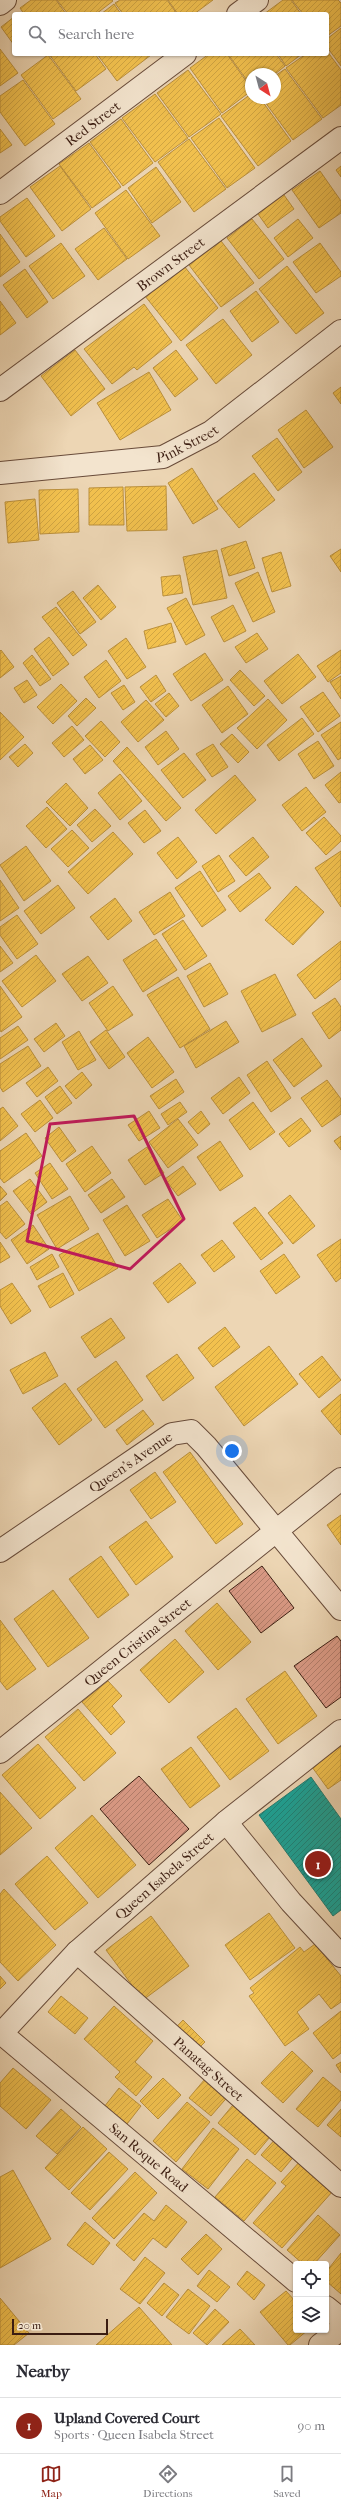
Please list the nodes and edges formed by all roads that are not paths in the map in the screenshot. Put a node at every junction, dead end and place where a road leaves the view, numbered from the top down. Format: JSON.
{"nodes":[{"id":1,"x":6,"y":0,"type":"edge"},
{"id":2,"x":257,"y":0,"type":"edge"},
{"id":3,"x":0,"y":4,"type":"edge"},
{"id":4,"x":241,"y":12,"type":"edge"},
{"id":5,"x":182,"y":56,"type":"edge"},
{"id":6,"x":341,"y":138,"type":"edge"},
{"id":7,"x":0,"y":192,"type":"edge"},
{"id":8,"x":341,"y":331,"type":"edge"},
{"id":9,"x":0,"y":390,"type":"edge"},
{"id":10,"x":0,"y":473,"type":"edge"},
{"id":11,"x":341,"y":1479,"type":"edge"},
{"id":12,"x":275,"y":1530,"type":"junction"},
{"id":13,"x":0,"y":1551,"type":"edge"},
{"id":14,"x":341,"y":1609,"type":"edge"},
{"id":15,"x":341,"y":1731,"type":"edge"},
{"id":16,"x":0,"y":1752,"type":"edge"},
{"id":17,"x":226,"y":1822,"type":"junction"},
{"id":18,"x":77,"y":1952,"type":"junction"},
{"id":19,"x":341,"y":1956,"type":"edge"},
{"id":20,"x":1,"y":2034,"type":"edge"},
{"id":21,"x":341,"y":2186,"type":"edge"},
{"id":22,"x":293,"y":2278,"type":"edge"},
{"id":23,"x":329,"y":2309,"type":"edge"},
{"id":24,"x":341,"y":2319,"type":"edge"},
{"id":25,"x":341,"y":2329,"type":"edge"},
{"id":26,"x":320,"y":2345,"type":"edge"}],
"edges":[{"from":1,"to":3,"type":"street"},
{"from":2,"to":4,"type":"street"},
{"from":5,"to":7,"type":"street","name":"Red Street"},
{"from":6,"to":9,"type":"street","name":"Brown Street"},
{"from":8,"to":10,"type":"street","name":"Pink Street"},
{"from":11,"to":12,"type":"street","name":"Queen Cristina Street"},
{"from":12,"to":13,"type":"street","name":"Queen's Avenue"},
{"from":12,"to":14,"type":"street","name":"Queen's Avenue"},
{"from":12,"to":16,"type":"street","name":"Queen Cristina Street"},
{"from":15,"to":17,"type":"street","name":"Queen Isabela Street"},
{"from":17,"to":18,"type":"street","name":"Queen Isabela Street"},
{"from":17,"to":19,"type":"street"},
{"from":18,"to":20,"type":"street","name":"Queen Isabela Street"},
{"from":18,"to":21,"type":"street","name":"Panatag Street"},
{"from":20,"to":22,"type":"street","name":"San Roque Road"},
{"from":23,"to":24,"type":"street"},
{"from":25,"to":26,"type":"street"}]}
